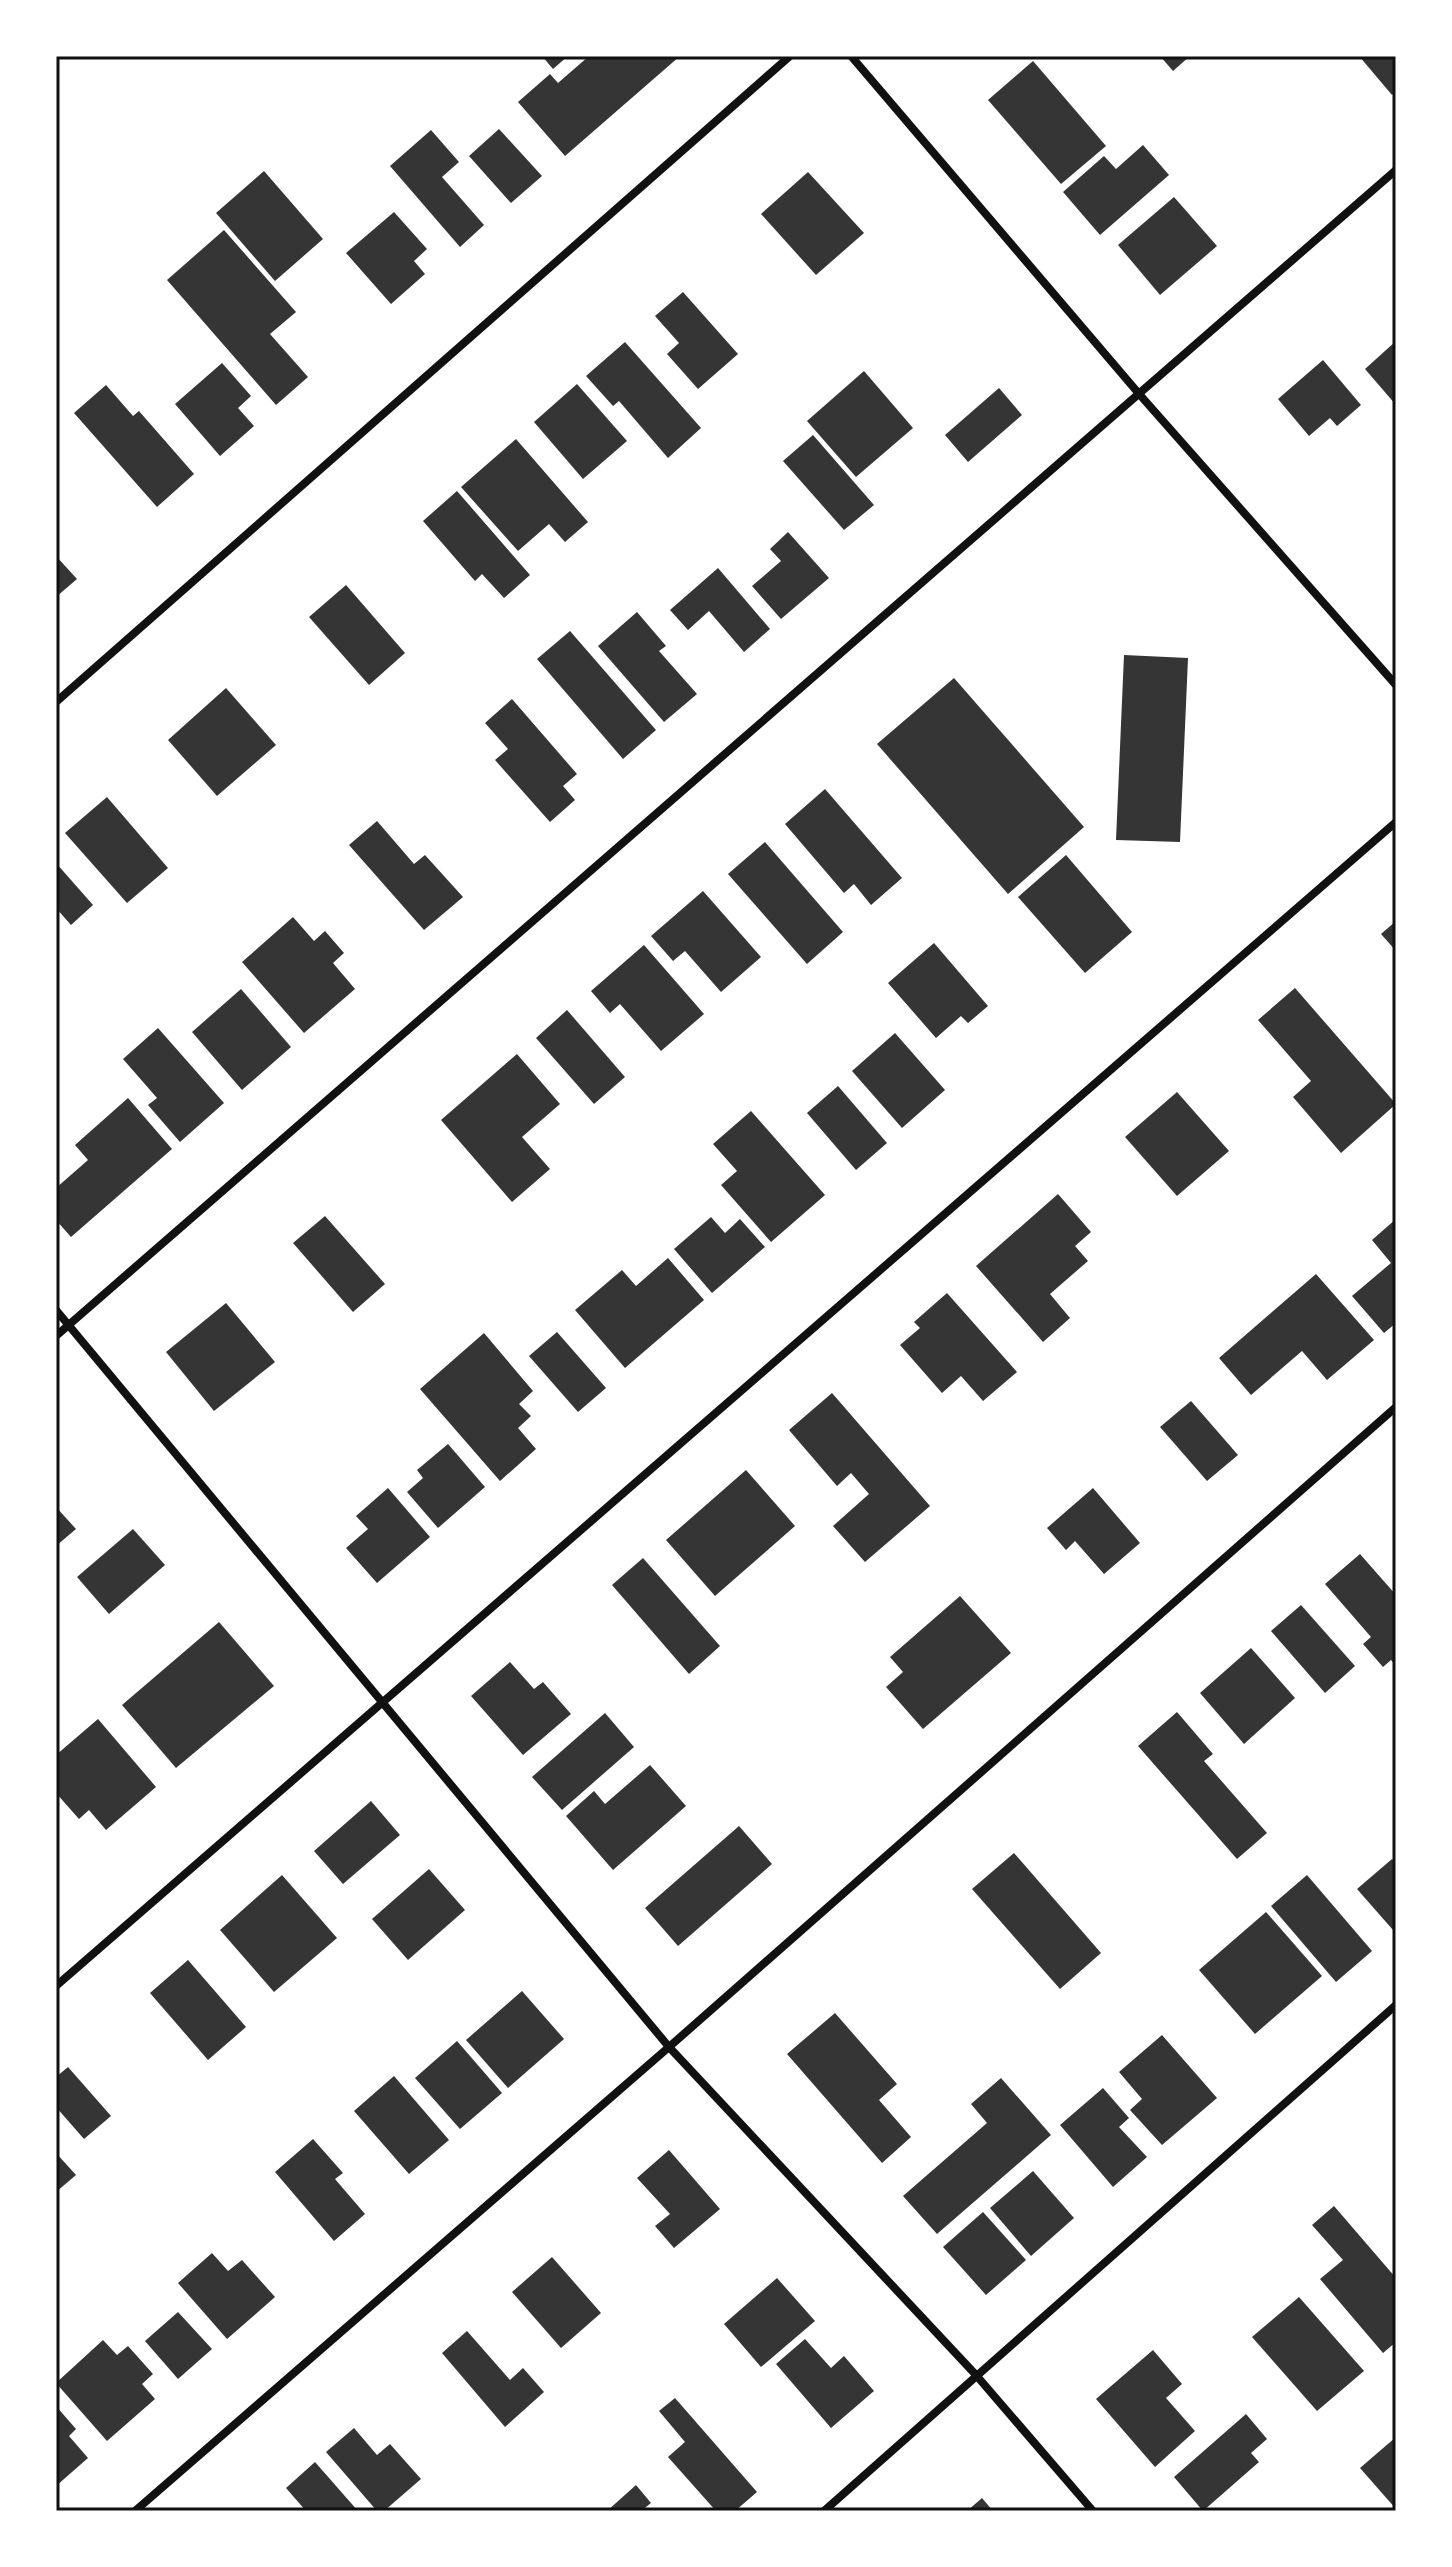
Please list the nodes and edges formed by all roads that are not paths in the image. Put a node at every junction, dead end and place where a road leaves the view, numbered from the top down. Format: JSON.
{"nodes":[{"id":1,"x":790,"y":56,"type":"edge"},
{"id":2,"x":851,"y":56,"type":"edge"},
{"id":3,"x":1396,"y":170,"type":"edge"},
{"id":4,"x":1140,"y":395,"type":"junction"},
{"id":5,"x":1396,"y":685,"type":"edge"},
{"id":6,"x":56,"y":702,"type":"edge"},
{"id":7,"x":1396,"y":822,"type":"edge"},
{"id":8,"x":56,"y":1310,"type":"edge"},
{"id":9,"x":69,"y":1324,"type":"junction"},
{"id":10,"x":56,"y":1336,"type":"edge"},
{"id":11,"x":1396,"y":1407,"type":"edge"},
{"id":12,"x":380,"y":1703,"type":"junction"},
{"id":13,"x":56,"y":1986,"type":"edge"},
{"id":14,"x":1396,"y":2005,"type":"edge"},
{"id":15,"x":669,"y":2047,"type":"junction"},
{"id":16,"x":976,"y":2375,"type":"junction"},
{"id":17,"x":135,"y":2511,"type":"edge"},
{"id":18,"x":824,"y":2511,"type":"edge"},
{"id":19,"x":1093,"y":2511,"type":"edge"}],
"edges":[{"from":1,"to":6,"type":"street"},
{"from":2,"to":4,"type":"street"},
{"from":3,"to":4,"type":"street"},
{"from":4,"to":5,"type":"street"},
{"from":4,"to":9,"type":"street"},
{"from":7,"to":12,"type":"street"},
{"from":8,"to":9,"type":"street"},
{"from":9,"to":10,"type":"street"},
{"from":9,"to":12,"type":"street"},
{"from":11,"to":15,"type":"street"},
{"from":12,"to":13,"type":"street"},
{"from":12,"to":15,"type":"street"},
{"from":14,"to":16,"type":"street"},
{"from":15,"to":16,"type":"street"},
{"from":15,"to":17,"type":"street"},
{"from":16,"to":18,"type":"street"},
{"from":16,"to":19,"type":"street"}]}
